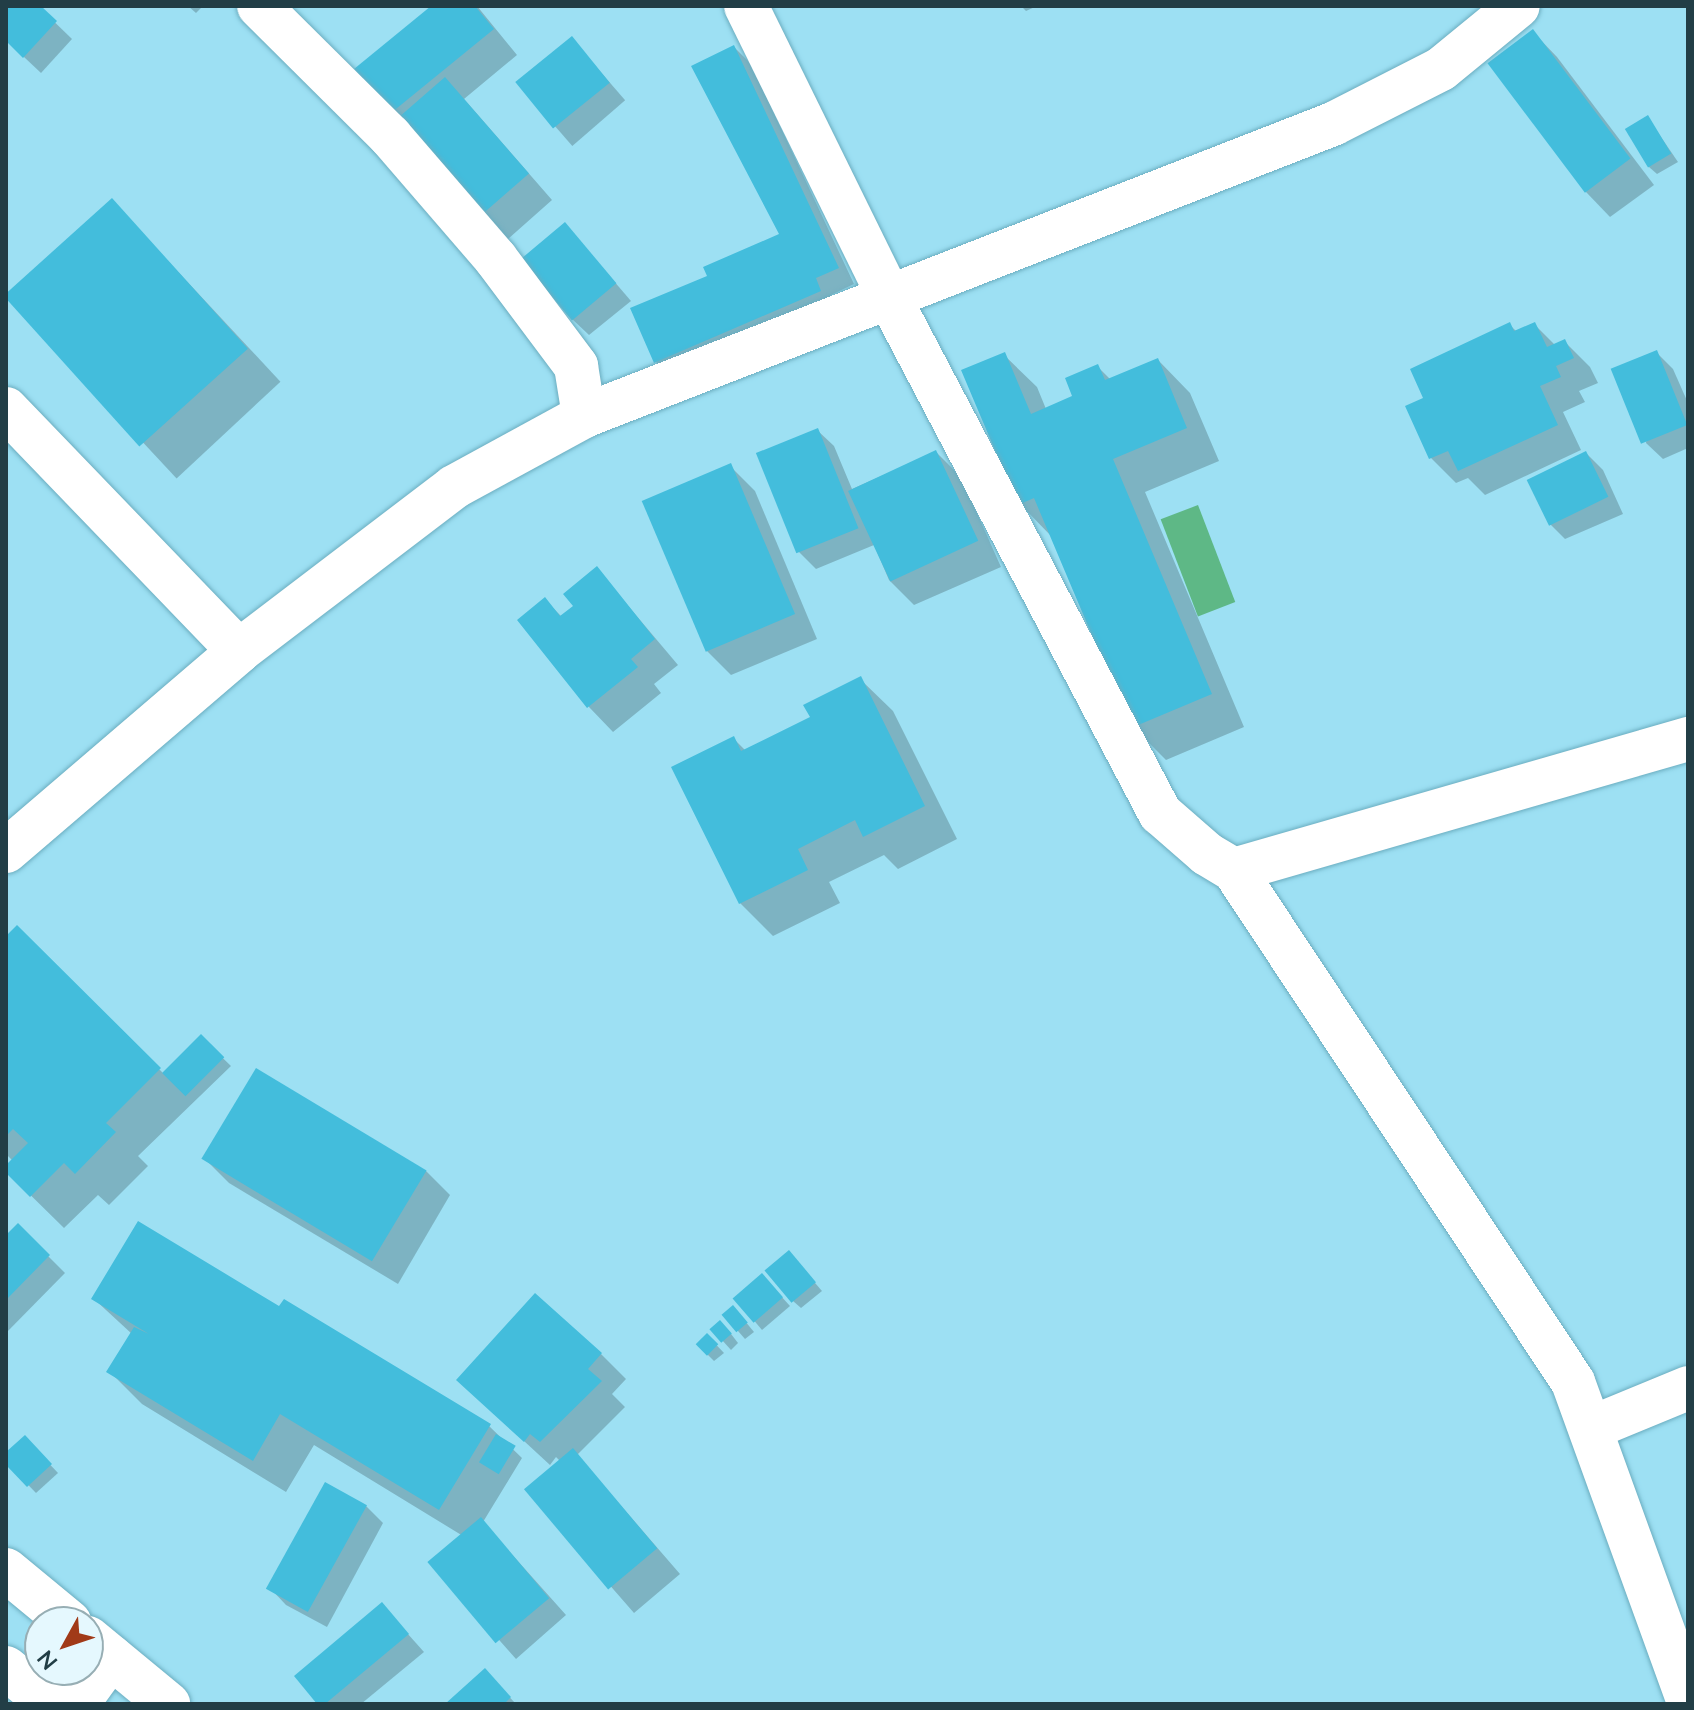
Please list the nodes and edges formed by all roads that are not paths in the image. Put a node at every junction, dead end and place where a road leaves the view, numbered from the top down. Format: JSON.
{"nodes":[{"id":1,"x":259,"y":6,"type":"edge"},
{"id":2,"x":746,"y":6,"type":"edge"},
{"id":3,"x":1518,"y":6,"type":"edge"},
{"id":4,"x":890,"y":299,"type":"junction"},
{"id":5,"x":6,"y":409,"type":"edge"},
{"id":6,"x":584,"y":416,"type":"junction"},
{"id":7,"x":239,"y":651,"type":"junction"},
{"id":8,"x":1688,"y":739,"type":"edge"},
{"id":9,"x":6,"y":851,"type":"edge"},
{"id":10,"x":1234,"y":870,"type":"junction"},
{"id":11,"x":1688,"y":1388,"type":"edge"},
{"id":12,"x":1591,"y":1428,"type":"junction"},
{"id":13,"x":6,"y":1570,"type":"edge"},
{"id":14,"x":50,"y":1606,"type":"edge"},
{"id":15,"x":104,"y":1651,"type":"edge"},
{"id":16,"x":6,"y":1668,"type":"edge"},
{"id":17,"x":1688,"y":1699,"type":"edge"},
{"id":18,"x":50,"y":1704,"type":"edge"},
{"id":19,"x":168,"y":1704,"type":"edge"}],
"edges":[{"from":1,"to":6,"type":"main road"},
{"from":2,"to":4,"type":"main road"},
{"from":3,"to":4,"type":"main road"},
{"from":4,"to":6,"type":"main road"},
{"from":4,"to":10,"type":"main road"},
{"from":5,"to":7,"type":"main road"},
{"from":6,"to":7,"type":"main road"},
{"from":7,"to":9,"type":"main road"},
{"from":8,"to":10,"type":"main road"},
{"from":10,"to":12,"type":"main road"},
{"from":11,"to":12,"type":"main road"},
{"from":12,"to":17,"type":"main road"},
{"from":13,"to":14,"type":"main road"},
{"from":15,"to":19,"type":"main road"},
{"from":16,"to":18,"type":"main road"}]}
